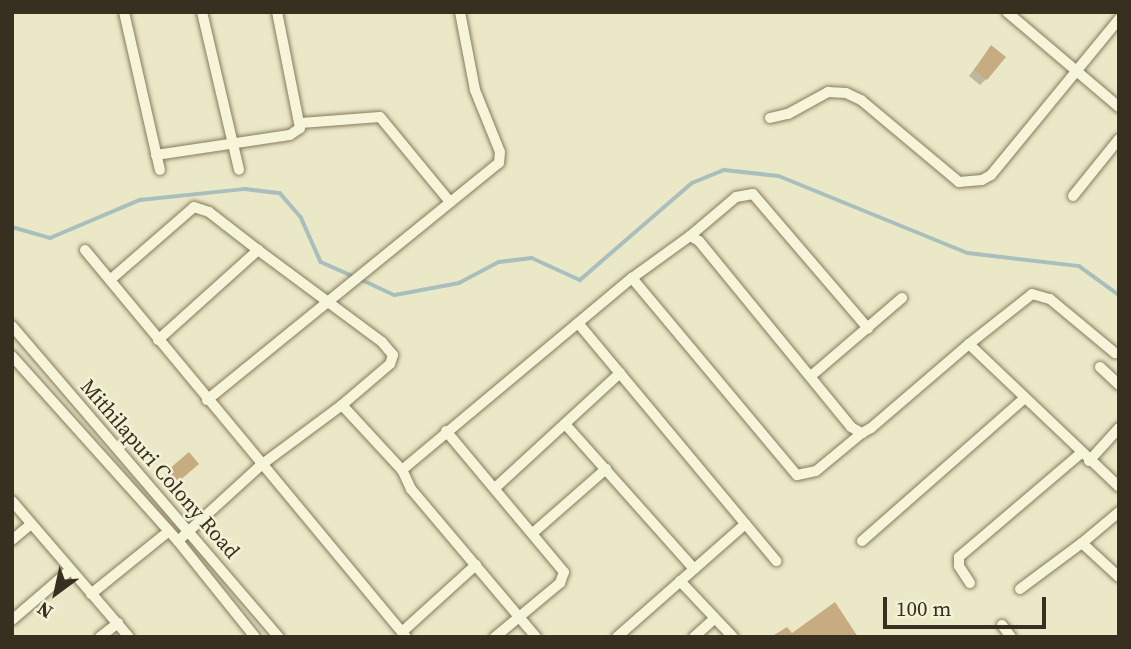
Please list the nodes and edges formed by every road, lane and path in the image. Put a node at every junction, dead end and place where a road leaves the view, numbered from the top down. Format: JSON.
{"nodes":[{"id":1,"x":124,"y":12,"type":"edge"},
{"id":2,"x":202,"y":12,"type":"edge"},
{"id":3,"x":277,"y":12,"type":"edge"},
{"id":4,"x":460,"y":12,"type":"edge"},
{"id":5,"x":1007,"y":12,"type":"edge"},
{"id":6,"x":1119,"y":19,"type":"edge"},
{"id":7,"x":1078,"y":73,"type":"junction"},
{"id":8,"x":1119,"y":107,"type":"edge"},
{"id":9,"x":770,"y":118,"type":"dead end"},
{"id":10,"x":301,"y":123,"type":"junction"},
{"id":11,"x":1119,"y":139,"type":"edge"},
{"id":12,"x":233,"y":144,"type":"junction"},
{"id":13,"x":156,"y":155,"type":"junction"},
{"id":14,"x":160,"y":170,"type":"dead end"},
{"id":15,"x":239,"y":170,"type":"dead end"},
{"id":16,"x":1073,"y":196,"type":"dead end"},
{"id":17,"x":450,"y":202,"type":"junction"},
{"id":18,"x":690,"y":236,"type":"junction"},
{"id":19,"x":85,"y":250,"type":"dead end"},
{"id":20,"x":258,"y":250,"type":"junction"},
{"id":21,"x":632,"y":278,"type":"junction"},
{"id":22,"x":110,"y":280,"type":"junction"},
{"id":23,"x":902,"y":298,"type":"dead end"},
{"id":24,"x":328,"y":301,"type":"junction"},
{"id":25,"x":578,"y":323,"type":"junction"},
{"id":26,"x":12,"y":327,"type":"edge"},
{"id":27,"x":868,"y":328,"type":"junction"},
{"id":28,"x":158,"y":340,"type":"junction"},
{"id":29,"x":969,"y":344,"type":"junction"},
{"id":30,"x":1115,"y":353,"type":"dead end"},
{"id":31,"x":12,"y":356,"type":"edge"},
{"id":32,"x":1100,"y":368,"type":"dead end"},
{"id":33,"x":620,"y":373,"type":"junction"},
{"id":34,"x":811,"y":376,"type":"junction"},
{"id":35,"x":1119,"y":385,"type":"edge"},
{"id":36,"x":1025,"y":398,"type":"junction"},
{"id":37,"x":207,"y":400,"type":"junction"},
{"id":38,"x":342,"y":405,"type":"junction"},
{"id":39,"x":565,"y":424,"type":"junction"},
{"id":40,"x":1119,"y":428,"type":"edge"},
{"id":41,"x":446,"y":431,"type":"junction"},
{"id":42,"x":862,"y":433,"type":"junction"},
{"id":43,"x":1085,"y":457,"type":"junction"},
{"id":44,"x":260,"y":466,"type":"junction"},
{"id":45,"x":402,"y":470,"type":"junction"},
{"id":46,"x":606,"y":470,"type":"junction"},
{"id":47,"x":1119,"y":487,"type":"edge"},
{"id":48,"x":495,"y":488,"type":"junction"},
{"id":49,"x":12,"y":501,"type":"edge"},
{"id":50,"x":1119,"y":512,"type":"edge"},
{"id":51,"x":745,"y":524,"type":"junction"},
{"id":52,"x":30,"y":525,"type":"junction"},
{"id":53,"x":189,"y":530,"type":"junction"},
{"id":54,"x":169,"y":531,"type":"junction"},
{"id":55,"x":534,"y":531,"type":"junction"},
{"id":56,"x":12,"y":540,"type":"edge"},
{"id":57,"x":178,"y":541,"type":"junction"},
{"id":58,"x":862,"y":541,"type":"dead end"},
{"id":59,"x":1082,"y":544,"type":"junction"},
{"id":60,"x":776,"y":561,"type":"dead end"},
{"id":61,"x":476,"y":565,"type":"junction"},
{"id":62,"x":694,"y":569,"type":"junction"},
{"id":63,"x":69,"y":571,"type":"junction"},
{"id":64,"x":1119,"y":577,"type":"edge"},
{"id":65,"x":680,"y":581,"type":"junction"},
{"id":66,"x":970,"y":583,"type":"dead end"},
{"id":67,"x":1020,"y":589,"type":"dead end"},
{"id":68,"x":91,"y":594,"type":"junction"},
{"id":69,"x":519,"y":616,"type":"junction"},
{"id":70,"x":715,"y":618,"type":"junction"},
{"id":71,"x":12,"y":620,"type":"edge"},
{"id":72,"x":118,"y":623,"type":"junction"},
{"id":73,"x":1002,"y":625,"type":"dead end"},
{"id":74,"x":404,"y":634,"type":"edge"},
{"id":75,"x":100,"y":637,"type":"edge"},
{"id":76,"x":129,"y":637,"type":"edge"},
{"id":77,"x":255,"y":637,"type":"edge"},
{"id":78,"x":279,"y":637,"type":"edge"},
{"id":79,"x":495,"y":637,"type":"edge"},
{"id":80,"x":536,"y":637,"type":"edge"},
{"id":81,"x":617,"y":637,"type":"edge"},
{"id":82,"x":694,"y":637,"type":"edge"},
{"id":83,"x":733,"y":637,"type":"edge"},
{"id":84,"x":1011,"y":637,"type":"edge"}],
"edges":[{"from":1,"to":13,"type":"street"},
{"from":2,"to":12,"type":"street"},
{"from":3,"to":10,"type":"street"},
{"from":4,"to":17,"type":"street"},
{"from":5,"to":7,"type":"street"},
{"from":6,"to":7,"type":"street"},
{"from":7,"to":8,"type":"street"},
{"from":7,"to":9,"type":"street"},
{"from":10,"to":12,"type":"street"},
{"from":10,"to":17,"type":"street"},
{"from":11,"to":16,"type":"street"},
{"from":12,"to":13,"type":"street"},
{"from":12,"to":15,"type":"street"},
{"from":13,"to":14,"type":"street"},
{"from":17,"to":24,"type":"street"},
{"from":18,"to":21,"type":"street"},
{"from":18,"to":27,"type":"street"},
{"from":18,"to":34,"type":"street"},
{"from":19,"to":22,"type":"street"},
{"from":20,"to":22,"type":"street"},
{"from":20,"to":24,"type":"street"},
{"from":20,"to":28,"type":"street"},
{"from":21,"to":25,"type":"street"},
{"from":21,"to":42,"type":"street"},
{"from":22,"to":28,"type":"street"},
{"from":23,"to":27,"type":"street"},
{"from":24,"to":37,"type":"street"},
{"from":24,"to":38,"type":"street"},
{"from":25,"to":33,"type":"street"},
{"from":25,"to":41,"type":"street"},
{"from":26,"to":53,"type":"street","name":"Mithilapuri Colony Road"},
{"from":27,"to":34,"type":"street"},
{"from":28,"to":37,"type":"street"},
{"from":29,"to":30,"type":"street"},
{"from":29,"to":36,"type":"street"},
{"from":29,"to":42,"type":"street"},
{"from":31,"to":54,"type":"street","name":"Mithilapuri Colony Road"},
{"from":32,"to":35,"type":"street"},
{"from":33,"to":39,"type":"street"},
{"from":33,"to":51,"type":"street"},
{"from":34,"to":42,"type":"street"},
{"from":36,"to":43,"type":"street"},
{"from":36,"to":58,"type":"street"},
{"from":37,"to":44,"type":"street"},
{"from":38,"to":44,"type":"street"},
{"from":38,"to":45,"type":"street"},
{"from":39,"to":46,"type":"street"},
{"from":39,"to":48,"type":"street"},
{"from":40,"to":43,"type":"street"},
{"from":41,"to":45,"type":"street"},
{"from":41,"to":48,"type":"street"},
{"from":43,"to":47,"type":"street"},
{"from":43,"to":66,"type":"street"},
{"from":44,"to":53,"type":"street"},
{"from":44,"to":74,"type":"street"},
{"from":45,"to":61,"type":"street"},
{"from":46,"to":55,"type":"street"},
{"from":46,"to":62,"type":"street"},
{"from":48,"to":55,"type":"street"},
{"from":49,"to":52,"type":"street"},
{"from":50,"to":59,"type":"street"},
{"from":51,"to":60,"type":"street"},
{"from":51,"to":62,"type":"street"},
{"from":52,"to":56,"type":"street"},
{"from":52,"to":63,"type":"street"},
{"from":53,"to":57,"type":"street"},
{"from":53,"to":78,"type":"street","name":"Mithilapuri Colony Road"},
{"from":54,"to":57,"type":"street","name":"Mithilapuri Colony Road"},
{"from":54,"to":68,"type":"street"},
{"from":55,"to":69,"type":"street"},
{"from":57,"to":77,"type":"street","name":"Mithilapuri Colony Road"},
{"from":59,"to":64,"type":"street"},
{"from":59,"to":67,"type":"street"},
{"from":61,"to":69,"type":"street"},
{"from":61,"to":74,"type":"street"},
{"from":62,"to":65,"type":"street"},
{"from":63,"to":68,"type":"street"},
{"from":63,"to":71,"type":"street"},
{"from":65,"to":70,"type":"street"},
{"from":65,"to":81,"type":"street"},
{"from":68,"to":72,"type":"street"},
{"from":69,"to":79,"type":"street"},
{"from":69,"to":80,"type":"street"},
{"from":70,"to":82,"type":"street"},
{"from":70,"to":83,"type":"street"},
{"from":72,"to":75,"type":"street"},
{"from":72,"to":76,"type":"street"},
{"from":73,"to":84,"type":"street"}]}
